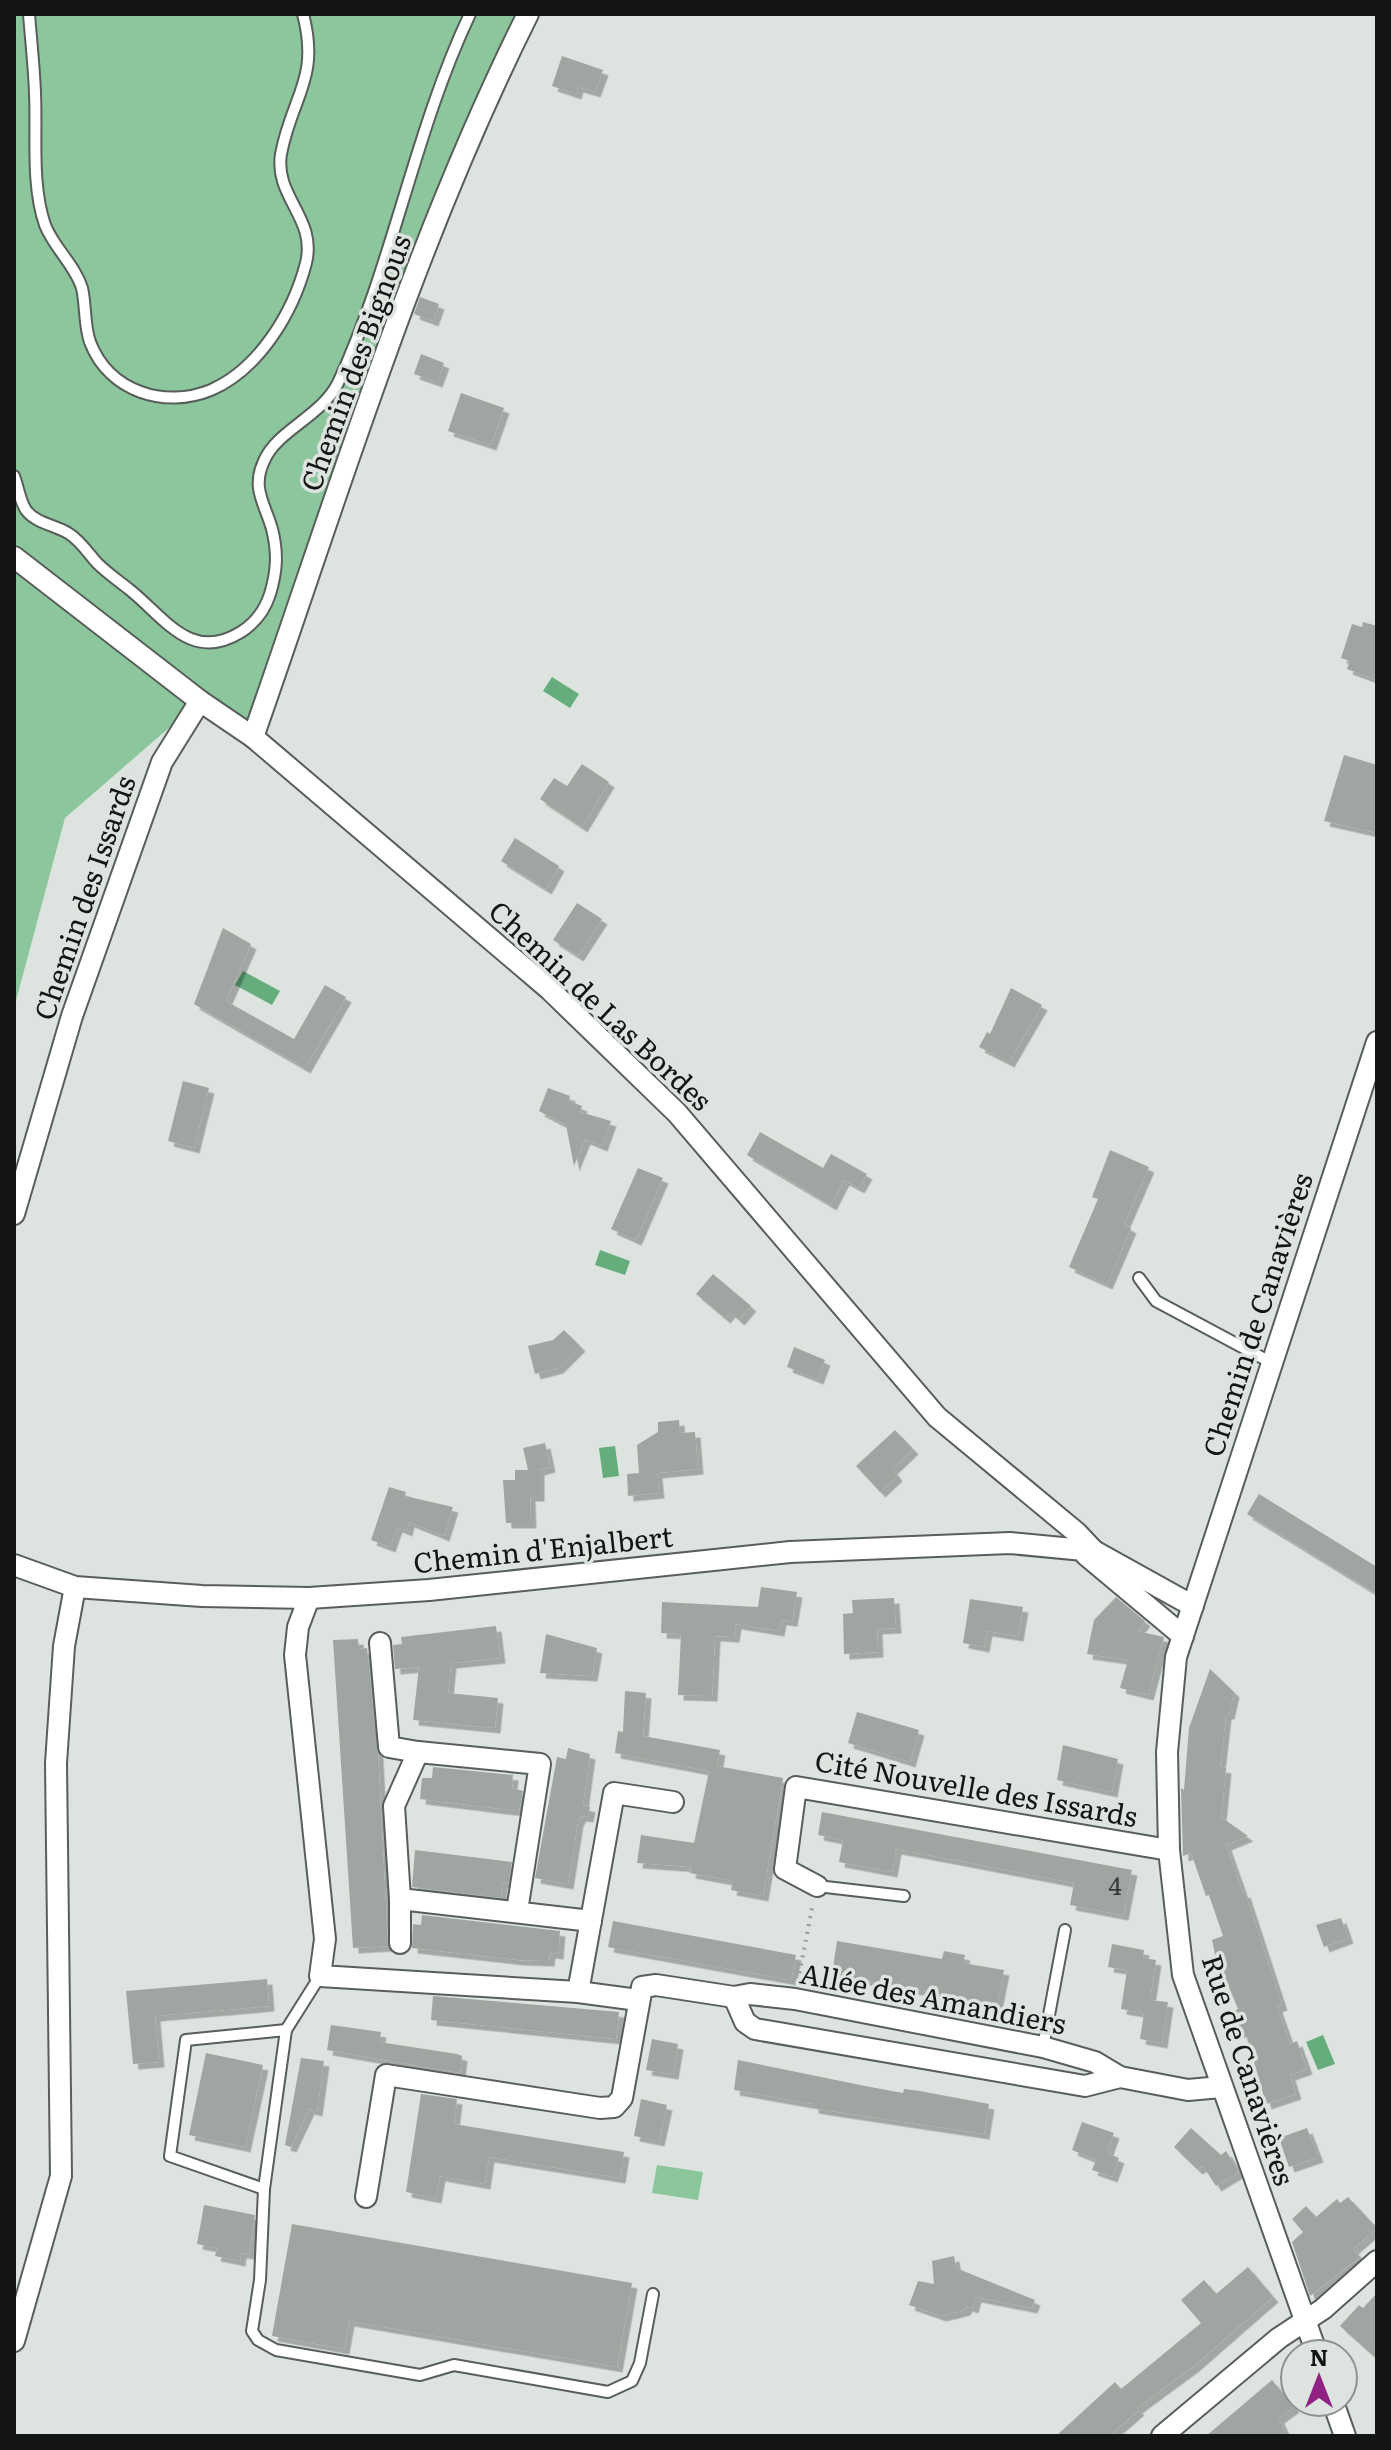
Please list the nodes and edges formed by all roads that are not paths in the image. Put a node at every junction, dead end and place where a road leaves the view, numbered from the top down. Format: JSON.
{"nodes":[{"id":1,"x":29,"y":14,"type":"edge"},
{"id":2,"x":303,"y":14,"type":"edge"},
{"id":3,"x":470,"y":14,"type":"edge"},
{"id":4,"x":528,"y":14,"type":"edge"},
{"id":5,"x":14,"y":476,"type":"edge"},
{"id":6,"x":14,"y":557,"type":"edge"},
{"id":7,"x":200,"y":701,"type":"junction"},
{"id":8,"x":253,"y":737,"type":"junction"},
{"id":9,"x":1377,"y":1042,"type":"edge"},
{"id":10,"x":14,"y":1214,"type":"edge"},
{"id":11,"x":1139,"y":1278,"type":"dead end"},
{"id":12,"x":1272,"y":1363,"type":"junction"},
{"id":13,"x":1087,"y":1550,"type":"junction"},
{"id":14,"x":14,"y":1565,"type":"edge"},
{"id":15,"x":75,"y":1587,"type":"junction"},
{"id":16,"x":309,"y":1598,"type":"junction"},
{"id":17,"x":1193,"y":1606,"type":"junction"},
{"id":18,"x":1183,"y":1636,"type":"junction"},
{"id":19,"x":380,"y":1643,"type":"dead end"},
{"id":20,"x":418,"y":1752,"type":"junction"},
{"id":21,"x":673,"y":1802,"type":"dead end"},
{"id":22,"x":1169,"y":1850,"type":"junction"},
{"id":23,"x":817,"y":1886,"type":"joint"},
{"id":24,"x":904,"y":1896,"type":"dead end"},
{"id":25,"x":400,"y":1899,"type":"junction"},
{"id":26,"x":517,"y":1911,"type":"junction"},
{"id":27,"x":591,"y":1921,"type":"junction"},
{"id":28,"x":1065,"y":1930,"type":"dead end"},
{"id":29,"x":400,"y":1943,"type":"dead end"},
{"id":30,"x":320,"y":1976,"type":"junction"},
{"id":31,"x":578,"y":1992,"type":"junction"},
{"id":32,"x":734,"y":1997,"type":"junction"},
{"id":33,"x":638,"y":2000,"type":"junction"},
{"id":34,"x":286,"y":2030,"type":"junction"},
{"id":35,"x":1043,"y":2047,"type":"junction"},
{"id":36,"x":1120,"y":2077,"type":"junction"},
{"id":37,"x":1041,"y":2079,"type":"junction"},
{"id":38,"x":1221,"y":2087,"type":"junction"},
{"id":39,"x":264,"y":2189,"type":"junction"},
{"id":40,"x":366,"y":2197,"type":"dead end"},
{"id":41,"x":1377,"y":2261,"type":"edge"},
{"id":42,"x":653,"y":2294,"type":"dead end"},
{"id":43,"x":1305,"y":2322,"type":"junction"},
{"id":44,"x":1311,"y":2338,"type":"edge"},
{"id":45,"x":14,"y":2341,"type":"edge"},
{"id":46,"x":1162,"y":2436,"type":"edge"}],
"edges":[{"from":1,"to":2,"type":"lane"},
{"from":3,"to":5,"type":"lane"},
{"from":4,"to":8,"type":"street","name":"Chemin des Bignous"},
{"from":6,"to":7,"type":"street","name":"Chemin de Las Bordes"},
{"from":7,"to":8,"type":"street","name":"Chemin de Las Bordes"},
{"from":7,"to":10,"type":"street","name":"Chemin des Issards"},
{"from":8,"to":13,"type":"street","name":"Chemin de Las Bordes"},
{"from":9,"to":12,"type":"street","name":"Chemin de Canavières"},
{"from":11,"to":12,"type":"lane"},
{"from":12,"to":17,"type":"street","name":"Chemin de Canavières"},
{"from":13,"to":16,"type":"street","name":"Chemin d'Enjalbert"},
{"from":13,"to":17,"type":"street","name":"Chemin d'Enjalbert"},
{"from":13,"to":18,"type":"street"},
{"from":14,"to":15,"type":"street","name":"Chemin d'Enjalbert"},
{"from":15,"to":16,"type":"street","name":"Chemin d'Enjalbert"},
{"from":15,"to":45,"type":"street"},
{"from":16,"to":30,"type":"street"},
{"from":17,"to":18,"type":"street","name":"Rue de Canavières"},
{"from":18,"to":22,"type":"street","name":"Rue de Canavières"},
{"from":19,"to":20,"type":"street"},
{"from":20,"to":25,"type":"street"},
{"from":20,"to":26,"type":"street"},
{"from":21,"to":27,"type":"street"},
{"from":22,"to":23,"type":"street","name":"Cité Nouvelle des Issards"},
{"from":22,"to":38,"type":"street","name":"Rue de Canavières"},
{"from":23,"to":24,"type":"lane"},
{"from":25,"to":26,"type":"street"},
{"from":25,"to":29,"type":"street"},
{"from":26,"to":27,"type":"street"},
{"from":27,"to":31,"type":"street"},
{"from":28,"to":35,"type":"lane"},
{"from":30,"to":31,"type":"street"},
{"from":30,"to":34,"type":"lane"},
{"from":31,"to":33,"type":"street"},
{"from":32,"to":33,"type":"street","name":"Allée des Amandiers"},
{"from":32,"to":35,"type":"street","name":"Allée des Amandiers"},
{"from":32,"to":37,"type":"street"},
{"from":33,"to":40,"type":"street"},
{"from":34,"to":39,"type":"lane"},
{"from":34,"to":39,"type":"lane"},
{"from":35,"to":36,"type":"street","name":"Allée des Amandiers"},
{"from":35,"to":37,"type":"street"},
{"from":36,"to":37,"type":"street"},
{"from":36,"to":38,"type":"street","name":"Allée des Amandiers"},
{"from":38,"to":43,"type":"street","name":"Rue de Canavières"},
{"from":39,"to":42,"type":"lane"},
{"from":41,"to":43,"type":"street"},
{"from":43,"to":44,"type":"street","name":"Rue de Canavières"},
{"from":43,"to":46,"type":"street"}]}
